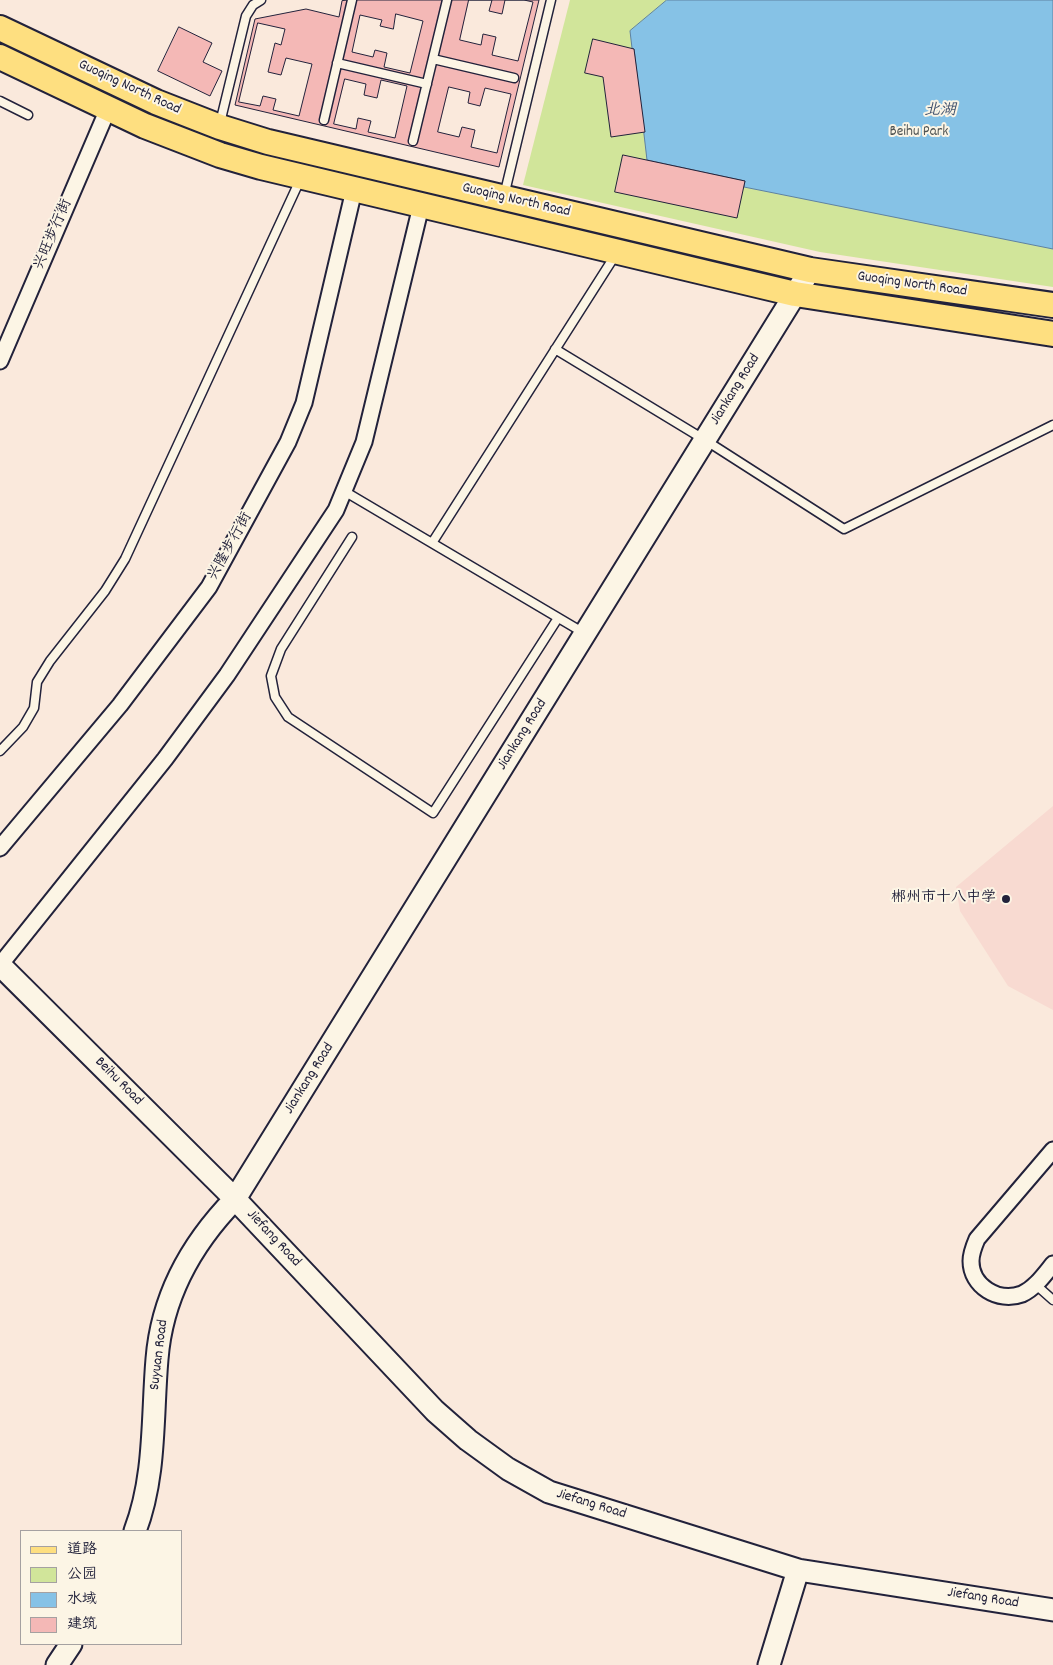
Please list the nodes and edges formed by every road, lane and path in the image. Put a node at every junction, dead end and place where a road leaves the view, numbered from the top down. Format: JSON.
{"nodes":[{"id":1,"x":261,"y":0,"type":"edge"},
{"id":2,"x":352,"y":0,"type":"edge"},
{"id":3,"x":447,"y":0,"type":"edge"},
{"id":4,"x":551,"y":0,"type":"edge"},
{"id":5,"x":0,"y":28,"type":"edge"},
{"id":6,"x":0,"y":58,"type":"edge"},
{"id":7,"x":433,"y":59,"type":"junction"},
{"id":8,"x":337,"y":63,"type":"junction"},
{"id":9,"x":514,"y":78,"type":"dead end"},
{"id":10,"x":427,"y":84,"type":"junction"},
{"id":11,"x":0,"y":102,"type":"edge"},
{"id":12,"x":108,"y":109,"type":"junction"},
{"id":13,"x":28,"y":115,"type":"dead end"},
{"id":14,"x":324,"y":120,"type":"dead end"},
{"id":15,"x":220,"y":127,"type":"junction"},
{"id":16,"x":413,"y":141,"type":"dead end"},
{"id":17,"x":301,"y":178,"type":"junction"},
{"id":18,"x":354,"y":190,"type":"junction"},
{"id":19,"x":503,"y":198,"type":"junction"},
{"id":20,"x":421,"y":206,"type":"junction"},
{"id":21,"x":617,"y":252,"type":"junction"},
{"id":22,"x":810,"y":270,"type":"junction"},
{"id":23,"x":795,"y":294,"type":"junction"},
{"id":24,"x":1053,"y":305,"type":"edge"},
{"id":25,"x":1053,"y":334,"type":"edge"},
{"id":26,"x":555,"y":349,"type":"junction"},
{"id":27,"x":0,"y":361,"type":"edge"},
{"id":28,"x":1053,"y":425,"type":"edge"},
{"id":29,"x":705,"y":440,"type":"junction"},
{"id":30,"x":344,"y":491,"type":"junction"},
{"id":31,"x":352,"y":537,"type":"dead end"},
{"id":32,"x":432,"y":543,"type":"junction"},
{"id":33,"x":558,"y":618,"type":"junction"},
{"id":34,"x":586,"y":634,"type":"junction"},
{"id":35,"x":0,"y":751,"type":"edge"},
{"id":36,"x":0,"y":848,"type":"edge"},
{"id":37,"x":0,"y":965,"type":"edge"},
{"id":38,"x":1053,"y":1150,"type":"edge"},
{"id":39,"x":235,"y":1199,"type":"junction"},
{"id":40,"x":1053,"y":1264,"type":"edge"},
{"id":41,"x":1035,"y":1284,"type":"junction"},
{"id":42,"x":1053,"y":1300,"type":"edge"},
{"id":43,"x":135,"y":1530,"type":"edge"},
{"id":44,"x":798,"y":1570,"type":"junction"},
{"id":45,"x":1053,"y":1610,"type":"edge"},
{"id":46,"x":70,"y":1645,"type":"edge"},
{"id":47,"x":57,"y":1665,"type":"edge"},
{"id":48,"x":769,"y":1665,"type":"edge"}],
"edges":[{"from":1,"to":15,"type":"lane"},
{"from":2,"to":8,"type":"lane"},
{"from":3,"to":7,"type":"lane"},
{"from":4,"to":19,"type":"lane"},
{"from":5,"to":15,"type":"main road","name":"Guoqing North Road"},
{"from":6,"to":12,"type":"main road","name":"Guoqing North Road"},
{"from":7,"to":9,"type":"lane"},
{"from":7,"to":10,"type":"lane"},
{"from":8,"to":10,"type":"lane"},
{"from":8,"to":14,"type":"lane"},
{"from":10,"to":16,"type":"lane"},
{"from":11,"to":13,"type":"lane"},
{"from":12,"to":17,"type":"main road","name":"Guoqing North Road"},
{"from":12,"to":27,"type":"street","name":"兴旺步行街"},
{"from":15,"to":19,"type":"main road","name":"Guoqing North Road"},
{"from":17,"to":18,"type":"main road","name":"Guoqing North Road"},
{"from":17,"to":35,"type":"lane"},
{"from":18,"to":20,"type":"main road","name":"Guoqing North Road"},
{"from":18,"to":36,"type":"street","name":"兴隆步行街"},
{"from":19,"to":22,"type":"main road","name":"Guoqing North Road"},
{"from":20,"to":21,"type":"main road","name":"Guoqing North Road"},
{"from":20,"to":30,"type":"street"},
{"from":21,"to":23,"type":"main road","name":"Guoqing North Road"},
{"from":21,"to":26,"type":"lane"},
{"from":22,"to":23,"type":"street","name":"Jiankang Road"},
{"from":22,"to":24,"type":"main road","name":"Guoqing North Road"},
{"from":23,"to":25,"type":"main road","name":"Guoqing North Road"},
{"from":23,"to":29,"type":"street","name":"Jiankang Road"},
{"from":26,"to":29,"type":"lane"},
{"from":26,"to":32,"type":"lane"},
{"from":28,"to":29,"type":"lane"},
{"from":29,"to":34,"type":"street","name":"Jiankang Road"},
{"from":30,"to":32,"type":"lane"},
{"from":30,"to":37,"type":"street"},
{"from":31,"to":33,"type":"lane"},
{"from":32,"to":33,"type":"lane"},
{"from":33,"to":34,"type":"lane"},
{"from":34,"to":39,"type":"street","name":"Jiankang Road"},
{"from":37,"to":39,"type":"street","name":"Beihu Road"},
{"from":38,"to":41,"type":"street"},
{"from":39,"to":43,"type":"street","name":"Suyuan Road"},
{"from":39,"to":44,"type":"street","name":"Jiefang Road"},
{"from":40,"to":41,"type":"street"},
{"from":41,"to":42,"type":"lane"},
{"from":44,"to":45,"type":"street","name":"Jiefang Road"},
{"from":44,"to":48,"type":"street"},
{"from":46,"to":47,"type":"street"}]}
